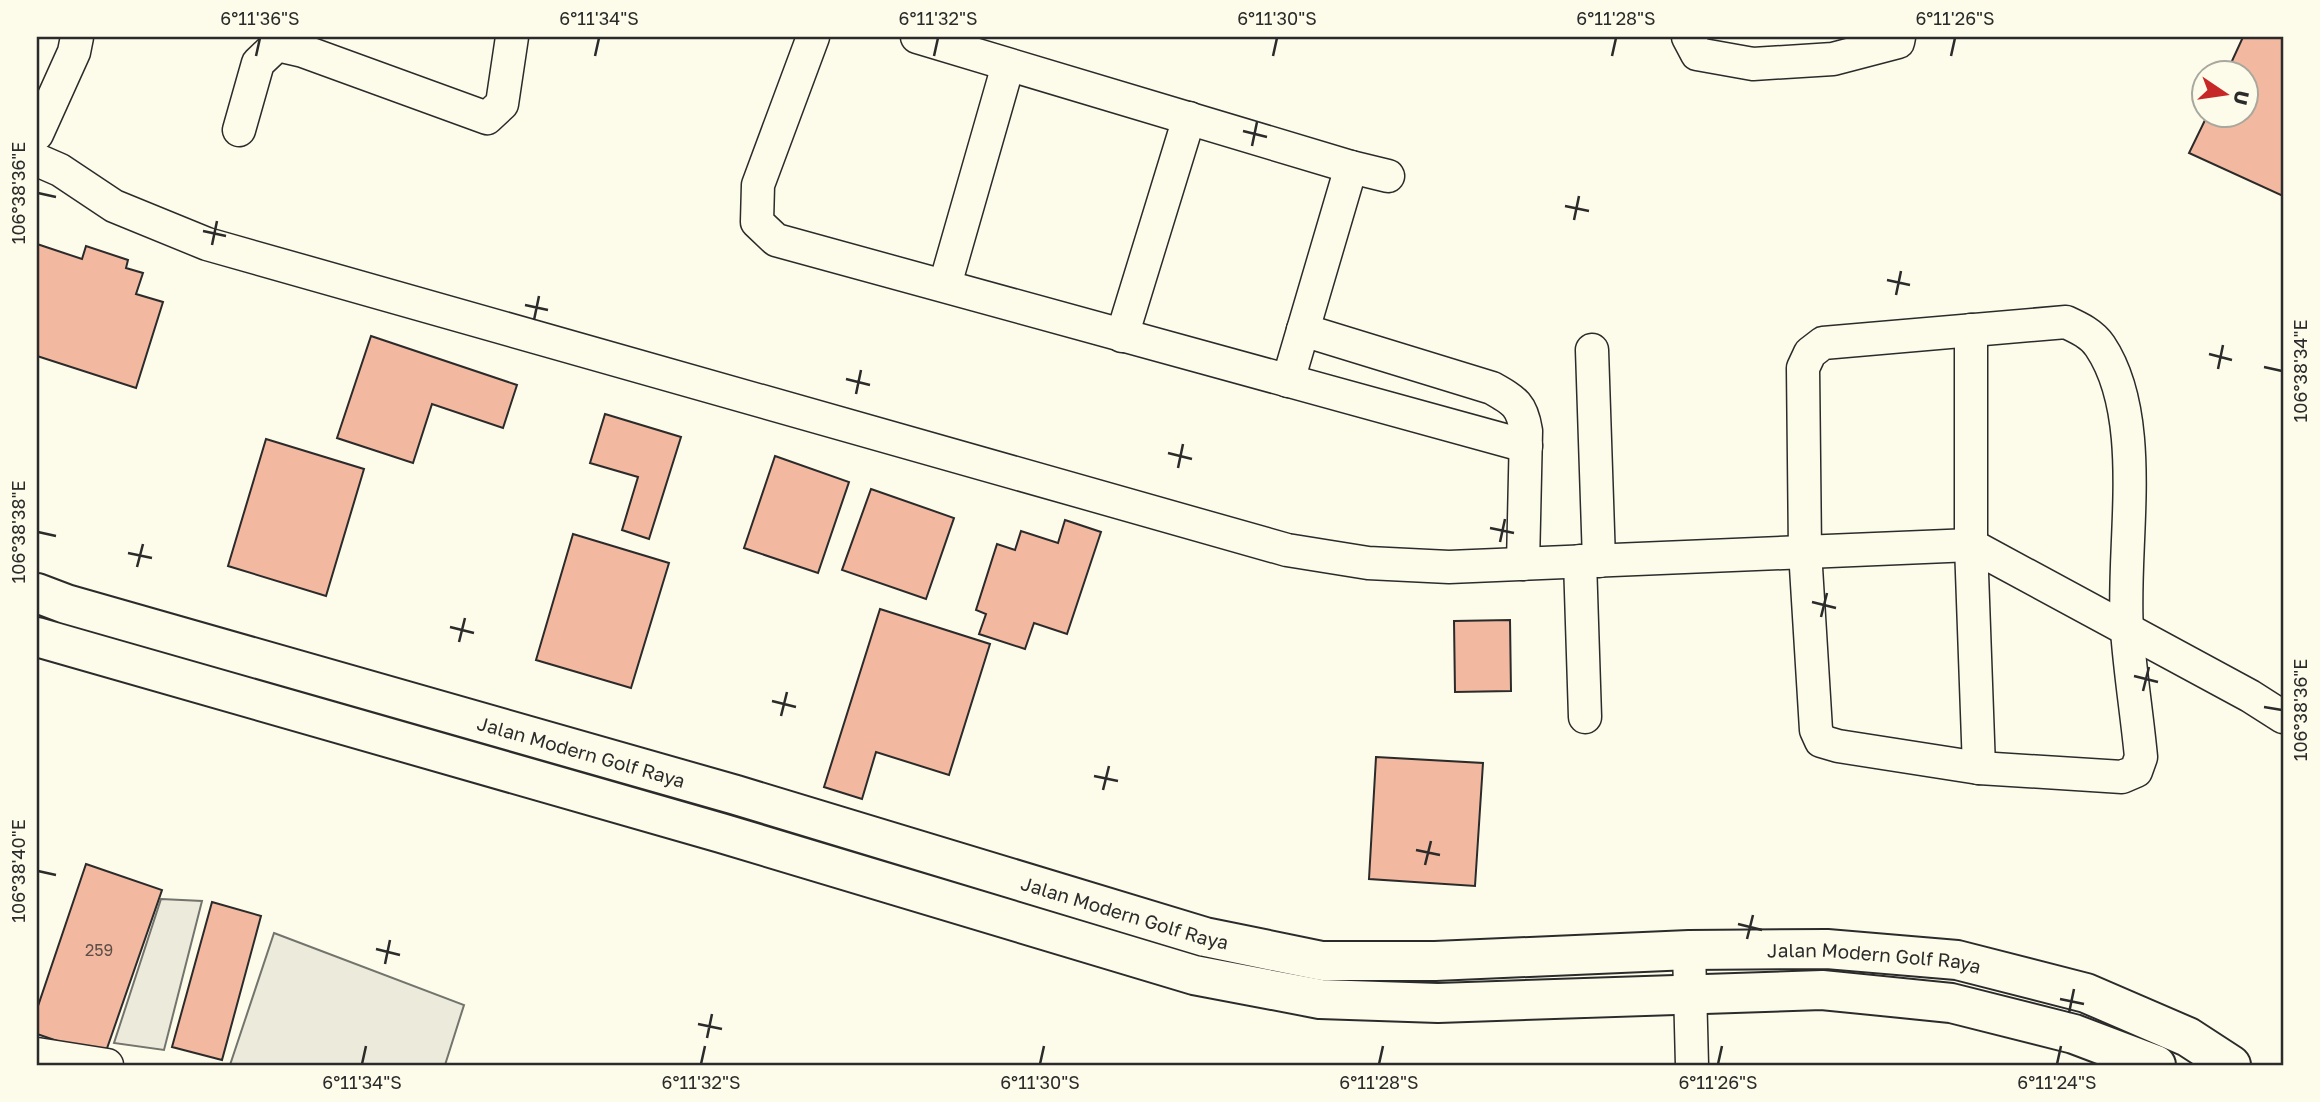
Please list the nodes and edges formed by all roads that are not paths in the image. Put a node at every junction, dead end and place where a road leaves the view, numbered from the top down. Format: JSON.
{"nodes":[{"id":1,"x":78,"y":37,"type":"edge"},
{"id":2,"x":512,"y":37,"type":"edge"},
{"id":3,"x":813,"y":37,"type":"edge"},
{"id":4,"x":917,"y":37,"type":"edge"},
{"id":5,"x":1688,"y":37,"type":"edge"},
{"id":6,"x":1899,"y":37,"type":"edge"},
{"id":7,"x":1008,"y":65,"type":"junction"},
{"id":8,"x":1189,"y":118,"type":"junction"},
{"id":9,"x":239,"y":131,"type":"dead end"},
{"id":10,"x":37,"y":134,"type":"edge"},
{"id":11,"x":37,"y":160,"type":"edge"},
{"id":12,"x":1351,"y":167,"type":"junction"},
{"id":13,"x":1388,"y":176,"type":"dead end"},
{"id":14,"x":945,"y":285,"type":"junction"},
{"id":15,"x":1303,"y":330,"type":"junction"},
{"id":16,"x":1971,"y":330,"type":"junction"},
{"id":17,"x":1122,"y":336,"type":"junction"},
{"id":18,"x":1592,"y":350,"type":"dead end"},
{"id":19,"x":1288,"y":381,"type":"junction"},
{"id":20,"x":1526,"y":446,"type":"junction"},
{"id":21,"x":1971,"y":545,"type":"junction"},
{"id":22,"x":1805,"y":551,"type":"junction"},
{"id":23,"x":1589,"y":561,"type":"junction"},
{"id":24,"x":1523,"y":564,"type":"junction"},
{"id":25,"x":37,"y":593,"type":"edge"},
{"id":26,"x":2127,"y":629,"type":"junction"},
{"id":27,"x":37,"y":637,"type":"edge"},
{"id":28,"x":2250,"y":696,"type":"junction"},
{"id":29,"x":2283,"y":700,"type":"edge"},
{"id":30,"x":1585,"y":717,"type":"dead end"},
{"id":31,"x":2283,"y":717,"type":"edge"},
{"id":32,"x":1979,"y":768,"type":"junction"},
{"id":33,"x":1689,"y":950,"type":"junction"},
{"id":34,"x":1691,"y":994,"type":"junction"},
{"id":35,"x":37,"y":1054,"type":"edge"},
{"id":36,"x":107,"y":1065,"type":"edge"},
{"id":37,"x":1692,"y":1065,"type":"edge"},
{"id":38,"x":2156,"y":1065,"type":"edge"},
{"id":39,"x":2231,"y":1065,"type":"edge"}],
"edges":[{"from":1,"to":10,"type":"street"},
{"from":2,"to":9,"type":"street"},
{"from":3,"to":14,"type":"street"},
{"from":4,"to":7,"type":"street"},
{"from":5,"to":6,"type":"street"},
{"from":7,"to":8,"type":"street"},
{"from":7,"to":14,"type":"street"},
{"from":8,"to":12,"type":"street"},
{"from":8,"to":17,"type":"street"},
{"from":11,"to":24,"type":"street"},
{"from":12,"to":13,"type":"street"},
{"from":12,"to":15,"type":"street"},
{"from":14,"to":17,"type":"street"},
{"from":15,"to":19,"type":"street"},
{"from":15,"to":20,"type":"street"},
{"from":16,"to":21,"type":"street"},
{"from":16,"to":22,"type":"street"},
{"from":16,"to":26,"type":"street"},
{"from":17,"to":19,"type":"street"},
{"from":18,"to":23,"type":"street"},
{"from":19,"to":20,"type":"street"},
{"from":20,"to":24,"type":"street"},
{"from":21,"to":22,"type":"street"},
{"from":21,"to":26,"type":"street"},
{"from":21,"to":32,"type":"street"},
{"from":22,"to":23,"type":"street"},
{"from":22,"to":32,"type":"street"},
{"from":23,"to":24,"type":"street"},
{"from":23,"to":30,"type":"street"},
{"from":25,"to":33,"type":"street","name":"Jalan Modern Golf Raya"},
{"from":26,"to":28,"type":"street"},
{"from":26,"to":32,"type":"street"},
{"from":27,"to":34,"type":"street","name":"Jalan Modern Golf Raya"},
{"from":28,"to":29,"type":"street"},
{"from":28,"to":31,"type":"street"},
{"from":33,"to":34,"type":"street"},
{"from":33,"to":39,"type":"street","name":"Jalan Modern Golf Raya"},
{"from":34,"to":37,"type":"street"},
{"from":34,"to":38,"type":"street","name":"Jalan Modern Golf Raya"},
{"from":35,"to":36,"type":"street"}]}
